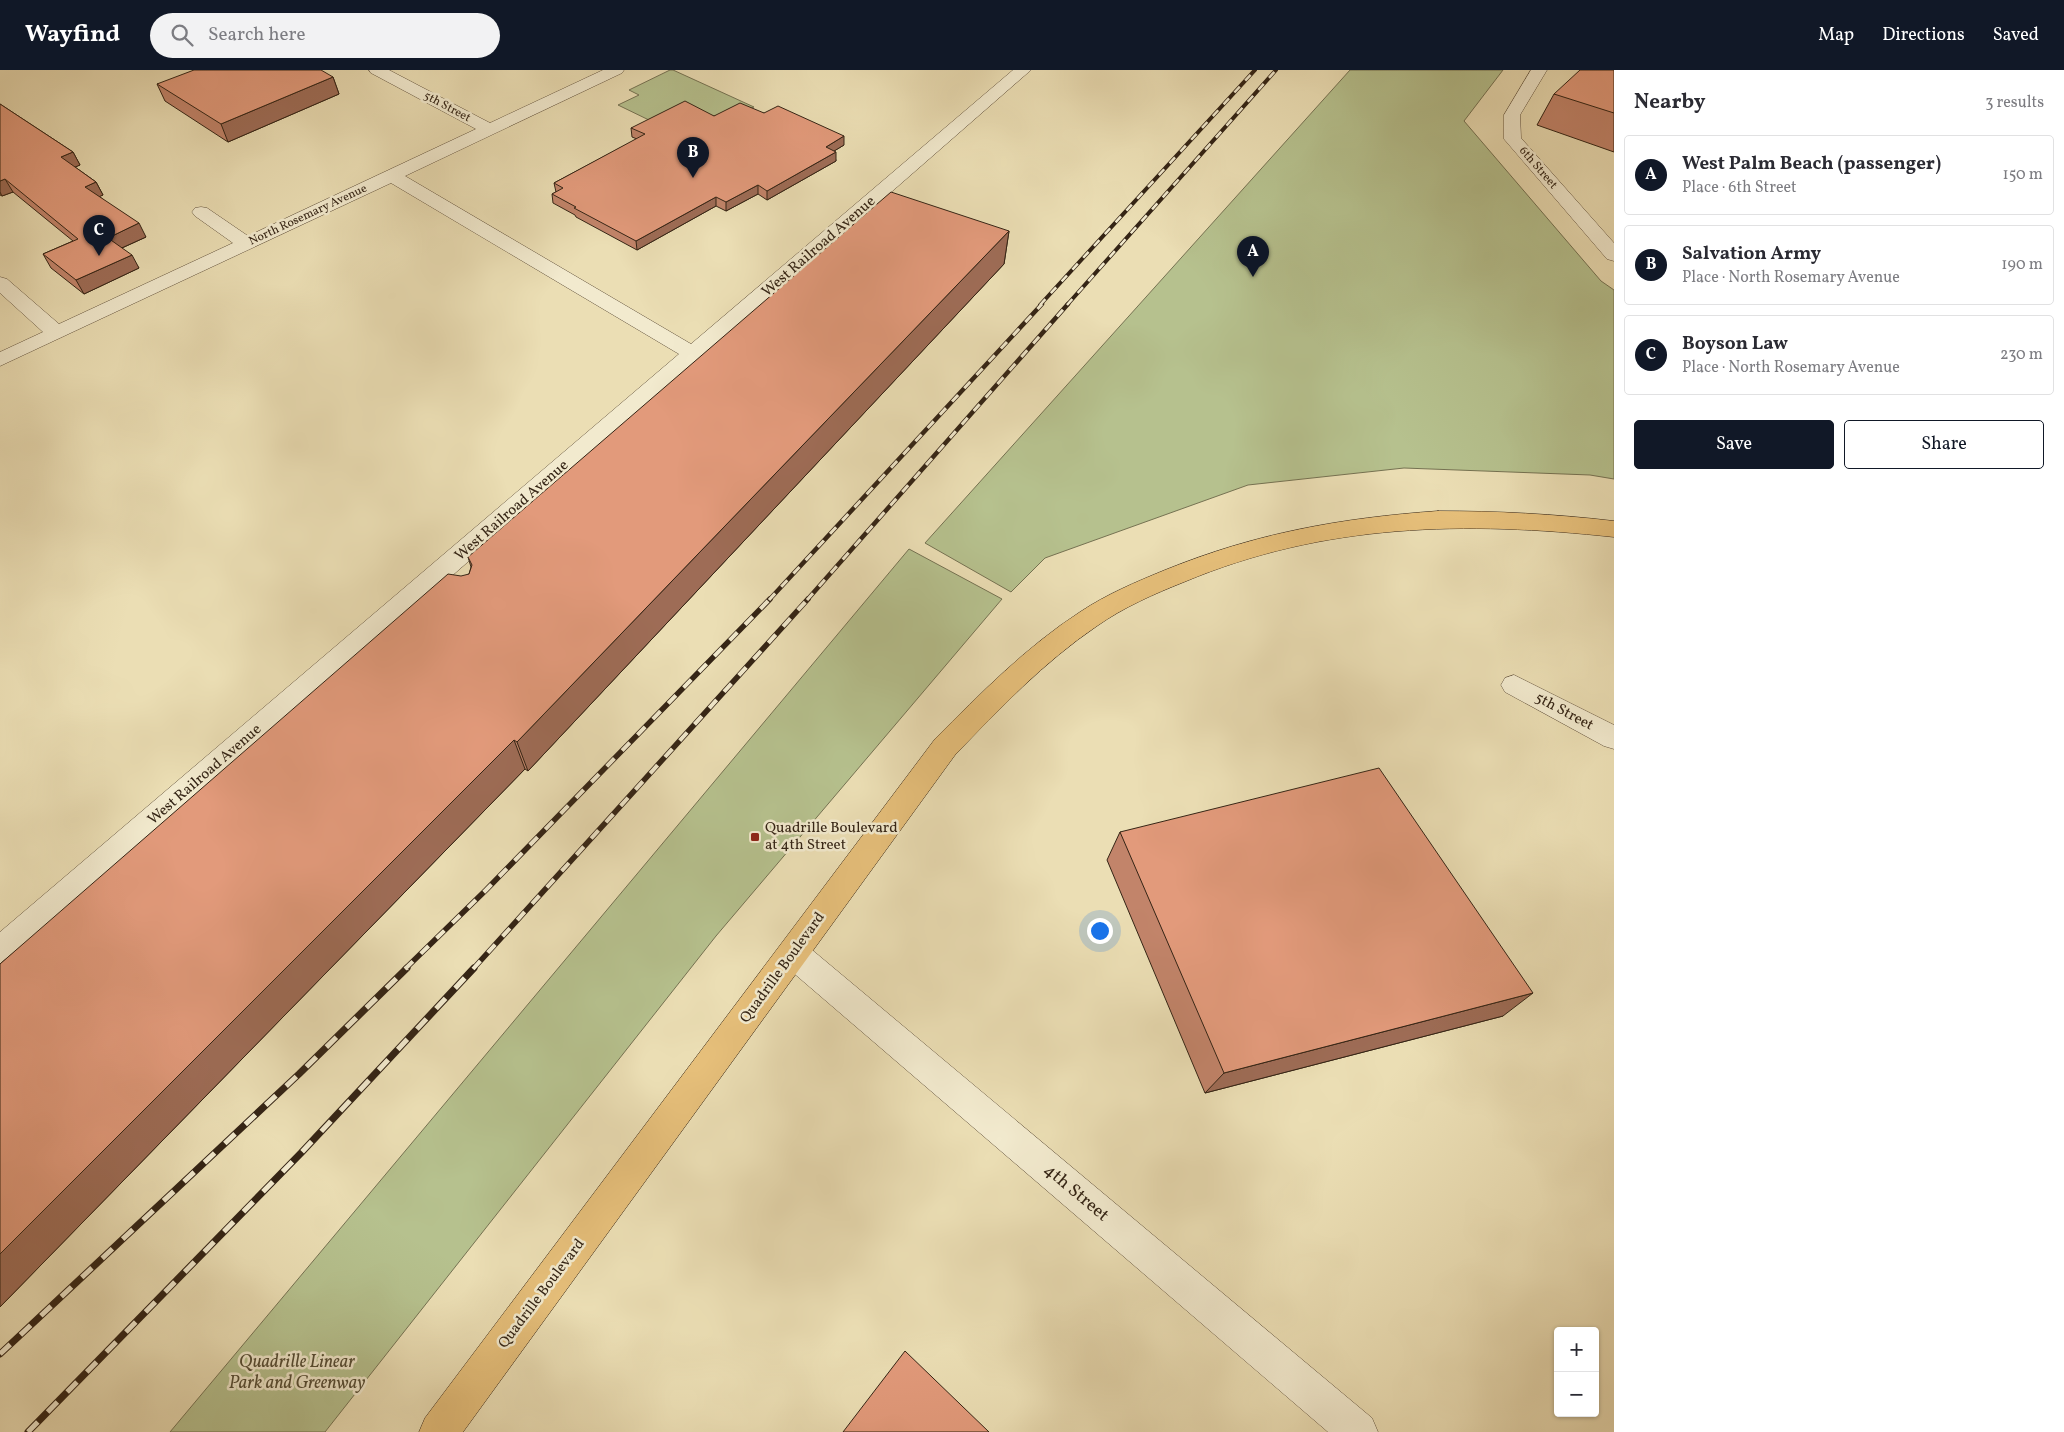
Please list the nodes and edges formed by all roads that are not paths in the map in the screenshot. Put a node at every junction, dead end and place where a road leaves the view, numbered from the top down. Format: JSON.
{"nodes":[{"id":1,"x":377,"y":70,"type":"edge"},
{"id":2,"x":616,"y":70,"type":"edge"},
{"id":3,"x":1023,"y":70,"type":"edge"},
{"id":4,"x":1539,"y":70,"type":"edge"},
{"id":5,"x":490,"y":130,"type":"junction"},
{"id":6,"x":392,"y":176,"type":"junction"},
{"id":7,"x":201,"y":212,"type":"dead end"},
{"id":8,"x":247,"y":244,"type":"junction"},
{"id":9,"x":1614,"y":255,"type":"edge"},
{"id":10,"x":0,"y":284,"type":"edge"},
{"id":11,"x":58,"y":333,"type":"junction"},
{"id":12,"x":694,"y":354,"type":"junction"},
{"id":13,"x":0,"y":360,"type":"edge"},
{"id":14,"x":1614,"y":529,"type":"edge"},
{"id":15,"x":433,"y":580,"type":"junction"},
{"id":16,"x":454,"y":590,"type":"edge"},
{"id":17,"x":1514,"y":685,"type":"dead end"},
{"id":18,"x":1614,"y":738,"type":"edge"},
{"id":19,"x":0,"y":951,"type":"edge"},
{"id":20,"x":794,"y":954,"type":"junction"},
{"id":21,"x":439,"y":1432,"type":"edge"},
{"id":22,"x":1358,"y":1432,"type":"edge"}],
"edges":[{"from":1,"to":5,"type":"street","name":"5th Street"},
{"from":2,"to":5,"type":"street","name":"North Rosemary Avenue"},
{"from":3,"to":12,"type":"street","name":"West Railroad Avenue"},
{"from":4,"to":9,"type":"street","name":"6th Street"},
{"from":5,"to":6,"type":"street","name":"North Rosemary Avenue"},
{"from":6,"to":8,"type":"street","name":"North Rosemary Avenue"},
{"from":6,"to":12,"type":"street"},
{"from":7,"to":8,"type":"street"},
{"from":8,"to":11,"type":"street","name":"North Rosemary Avenue"},
{"from":10,"to":11,"type":"street"},
{"from":11,"to":13,"type":"street","name":"North Rosemary Avenue"},
{"from":12,"to":15,"type":"street","name":"West Railroad Avenue"},
{"from":14,"to":20,"type":"main road","name":"Quadrille Boulevard"},
{"from":15,"to":16,"type":"street"},
{"from":15,"to":19,"type":"street","name":"West Railroad Avenue"},
{"from":17,"to":18,"type":"street","name":"5th Street"},
{"from":20,"to":21,"type":"main road","name":"Quadrille Boulevard"},
{"from":20,"to":22,"type":"street","name":"4th Street"}]}
